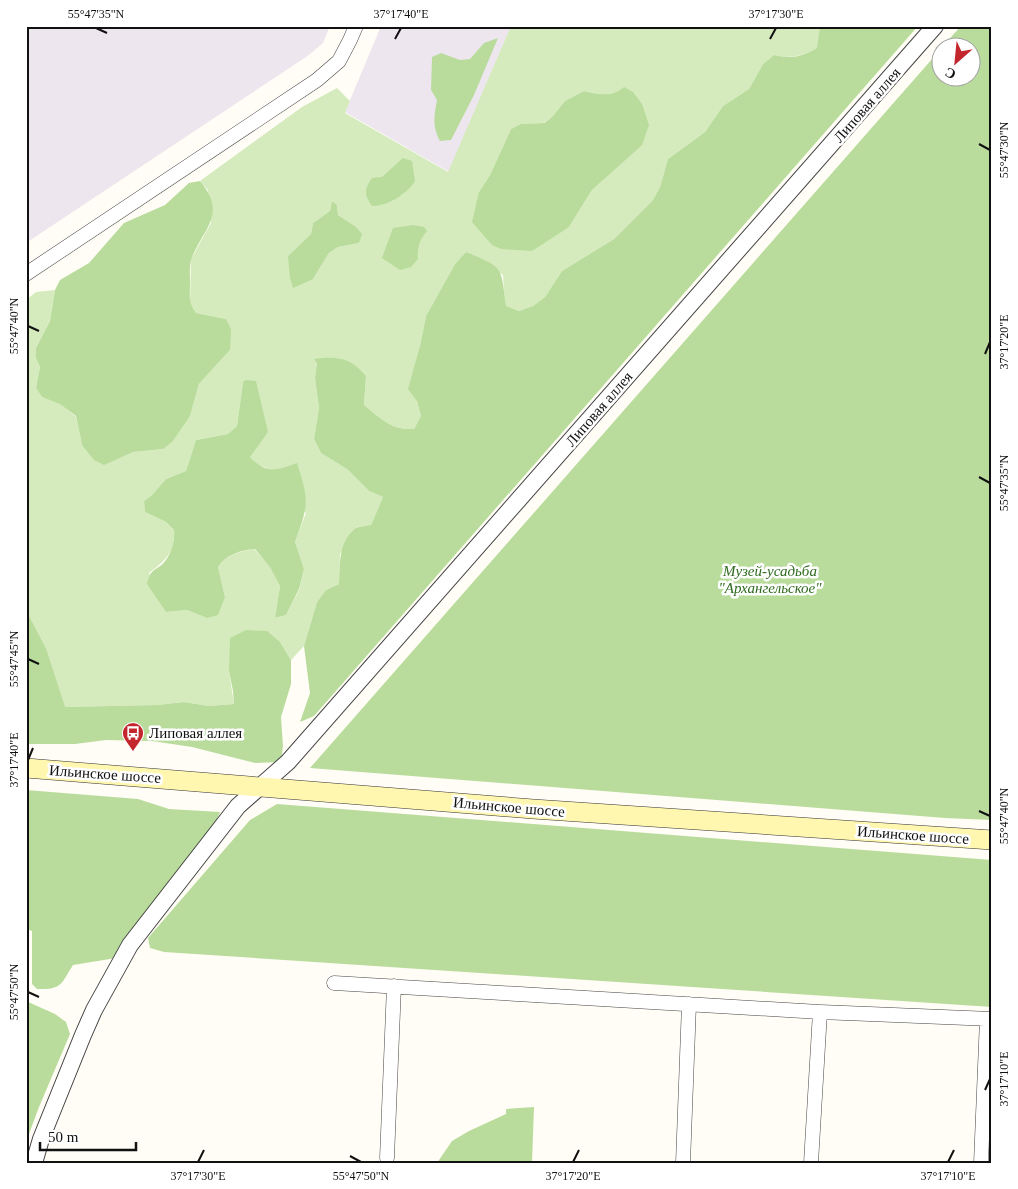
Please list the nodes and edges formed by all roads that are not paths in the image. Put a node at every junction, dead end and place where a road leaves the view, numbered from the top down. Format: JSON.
{"nodes":[{"id":1,"x":356,"y":26,"type":"edge"},
{"id":2,"x":936,"y":26,"type":"edge"},
{"id":3,"x":26,"y":274,"type":"edge"},
{"id":4,"x":26,"y":768,"type":"edge"},
{"id":5,"x":258,"y":786,"type":"junction"},
{"id":6,"x":992,"y":840,"type":"edge"},
{"id":7,"x":334,"y":983,"type":"dead end"},
{"id":8,"x":394,"y":986,"type":"junction"},
{"id":9,"x":689,"y":1004,"type":"junction"},
{"id":10,"x":820,"y":1012,"type":"junction"},
{"id":11,"x":989,"y":1019,"type":"edge"},
{"id":12,"x":386,"y":1158,"type":"dead end"},
{"id":13,"x":34,"y":1163,"type":"edge"},
{"id":14,"x":682,"y":1163,"type":"edge"},
{"id":15,"x":811,"y":1163,"type":"edge"},
{"id":16,"x":981,"y":1163,"type":"edge"}],
"edges":[{"from":1,"to":3,"type":"street"},
{"from":2,"to":5,"type":"street","name":"Липовая аллея"},
{"from":4,"to":5,"type":"main road","name":"Ильинское шоссе"},
{"from":5,"to":6,"type":"main road","name":"Ильинское шоссе"},
{"from":5,"to":13,"type":"street","name":"Липовая аллея"},
{"from":7,"to":8,"type":"street"},
{"from":8,"to":9,"type":"street"},
{"from":8,"to":12,"type":"street"},
{"from":9,"to":10,"type":"street"},
{"from":9,"to":14,"type":"street"},
{"from":10,"to":11,"type":"street"},
{"from":10,"to":15,"type":"street"},
{"from":11,"to":16,"type":"street"}]}
